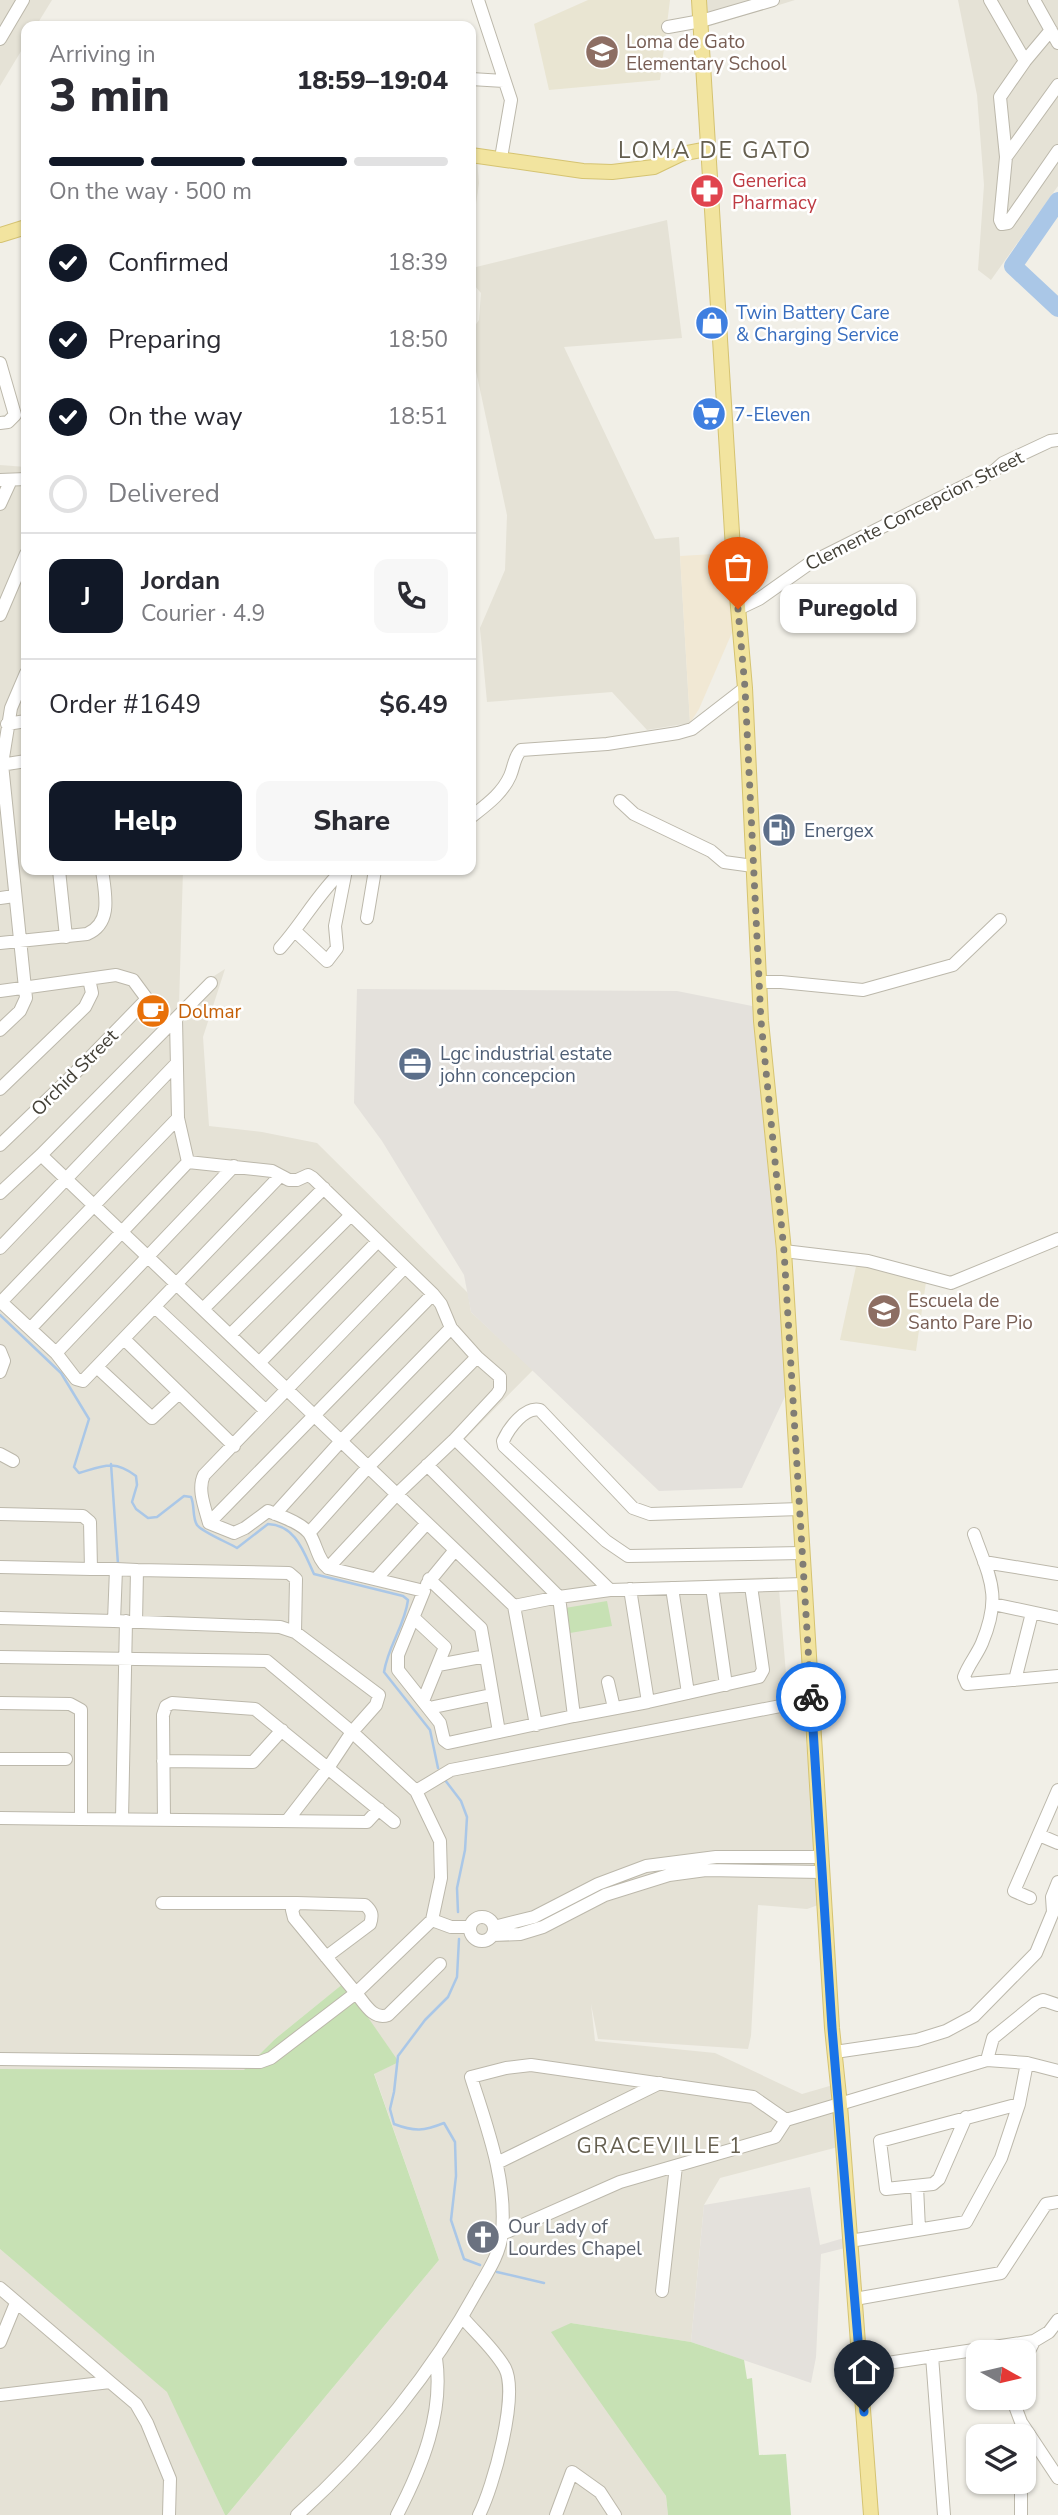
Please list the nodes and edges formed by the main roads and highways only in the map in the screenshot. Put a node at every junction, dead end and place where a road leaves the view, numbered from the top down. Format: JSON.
{"nodes":[{"id":1,"x":699,"y":0,"type":"edge"},
{"id":2,"x":707,"y":149,"type":"junction"},
{"id":3,"x":476,"y":156,"type":"edge"},
{"id":4,"x":21,"y":229,"type":"edge"},
{"id":5,"x":0,"y":235,"type":"edge"},
{"id":6,"x":871,"y":2515,"type":"edge"}],
"edges":[{"from":1,"to":2,"type":"main road"},
{"from":2,"to":3,"type":"main road"},
{"from":2,"to":6,"type":"main road"},
{"from":4,"to":5,"type":"main road"}]}
